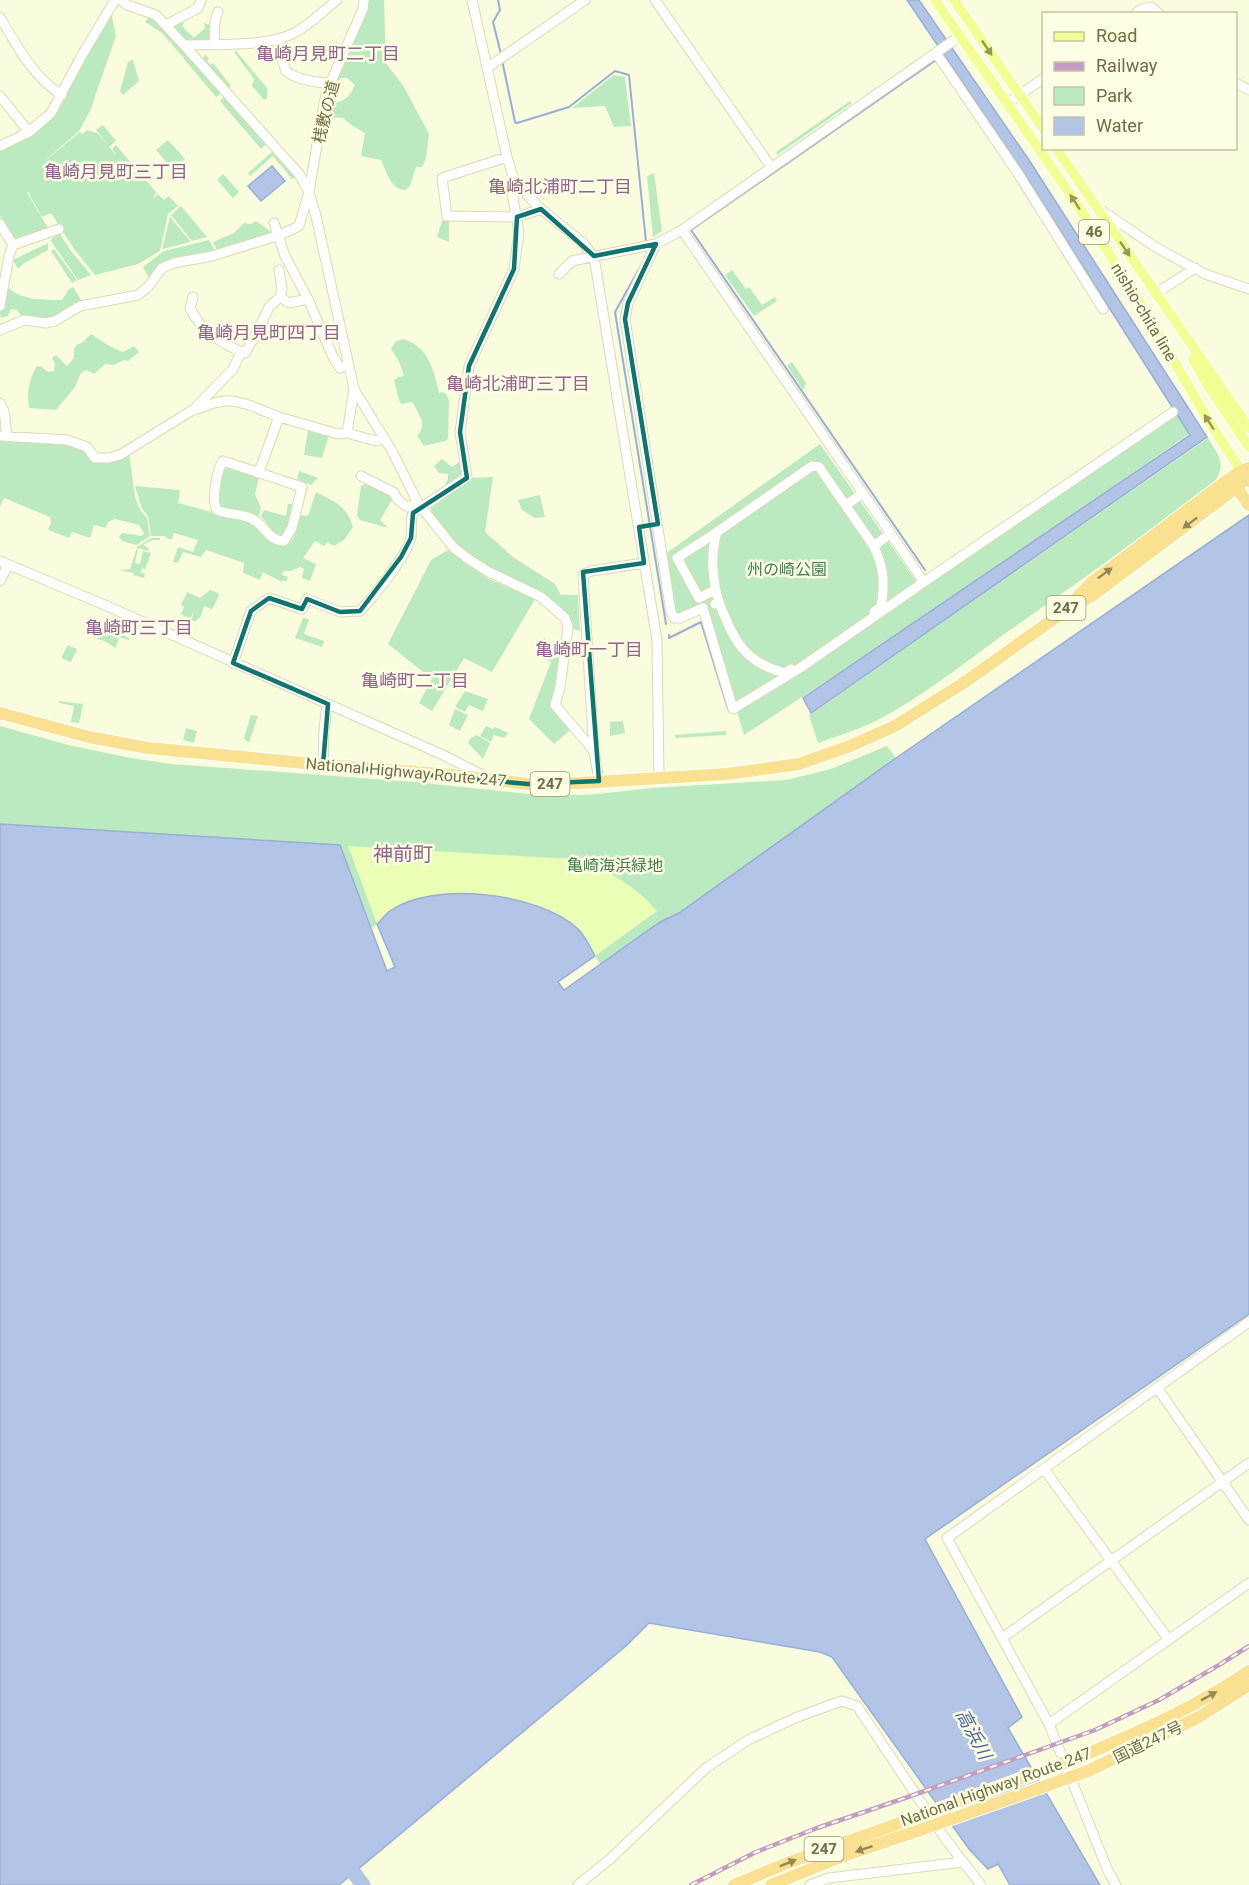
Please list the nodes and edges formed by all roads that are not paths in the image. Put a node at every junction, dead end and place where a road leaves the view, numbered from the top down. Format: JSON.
{"nodes":[{"id":1,"x":201,"y":0,"type":"edge"},
{"id":2,"x":337,"y":0,"type":"edge"},
{"id":3,"x":363,"y":0,"type":"edge"},
{"id":4,"x":472,"y":0,"type":"edge"},
{"id":5,"x":585,"y":0,"type":"edge"},
{"id":6,"x":655,"y":0,"type":"edge"},
{"id":7,"x":935,"y":0,"type":"edge"},
{"id":8,"x":954,"y":0,"type":"edge"},
{"id":9,"x":118,"y":2,"type":"edge"},
{"id":10,"x":218,"y":12,"type":"dead end"},
{"id":11,"x":1138,"y":12,"type":"edge"},
{"id":12,"x":1156,"y":12,"type":"edge"},
{"id":13,"x":0,"y":17,"type":"edge"},
{"id":14,"x":166,"y":25,"type":"junction"},
{"id":15,"x":957,"y":38,"type":"junction"},
{"id":16,"x":280,"y":39,"type":"junction"},
{"id":17,"x":214,"y":44,"type":"junction"},
{"id":18,"x":184,"y":45,"type":"junction"},
{"id":19,"x":938,"y":52,"type":"junction"},
{"id":20,"x":487,"y":68,"type":"junction"},
{"id":21,"x":1042,"y":79,"type":"edge"},
{"id":22,"x":330,"y":84,"type":"junction"},
{"id":23,"x":62,"y":95,"type":"junction"},
{"id":24,"x":1019,"y":95,"type":"junction"},
{"id":25,"x":0,"y":96,"type":"edge"},
{"id":26,"x":1008,"y":103,"type":"junction"},
{"id":27,"x":1042,"y":127,"type":"edge"},
{"id":28,"x":29,"y":132,"type":"junction"},
{"id":29,"x":0,"y":146,"type":"edge"},
{"id":30,"x":1057,"y":150,"type":"edge"},
{"id":31,"x":507,"y":157,"type":"junction"},
{"id":32,"x":771,"y":167,"type":"junction"},
{"id":33,"x":515,"y":183,"type":"junction"},
{"id":34,"x":309,"y":192,"type":"junction"},
{"id":35,"x":1096,"y":206,"type":"junction"},
{"id":36,"x":541,"y":209,"type":"junction"},
{"id":37,"x":517,"y":217,"type":"junction"},
{"id":38,"x":274,"y":223,"type":"dead end"},
{"id":39,"x":0,"y":224,"type":"edge"},
{"id":40,"x":59,"y":229,"type":"dead end"},
{"id":41,"x":682,"y":230,"type":"junction"},
{"id":42,"x":278,"y":235,"type":"junction"},
{"id":43,"x":13,"y":245,"type":"junction"},
{"id":44,"x":650,"y":246,"type":"junction"},
{"id":45,"x":594,"y":257,"type":"junction"},
{"id":46,"x":1195,"y":268,"type":"junction"},
{"id":47,"x":279,"y":270,"type":"dead end"},
{"id":48,"x":559,"y":274,"type":"dead end"},
{"id":49,"x":1249,"y":289,"type":"edge"},
{"id":50,"x":1155,"y":294,"type":"junction"},
{"id":51,"x":193,"y":297,"type":"dead end"},
{"id":52,"x":280,"y":297,"type":"junction"},
{"id":53,"x":308,"y":299,"type":"junction"},
{"id":54,"x":0,"y":306,"type":"edge"},
{"id":55,"x":1103,"y":309,"type":"dead end"},
{"id":56,"x":0,"y":330,"type":"edge"},
{"id":57,"x":1187,"y":339,"type":"junction"},
{"id":58,"x":242,"y":352,"type":"junction"},
{"id":59,"x":348,"y":364,"type":"junction"},
{"id":60,"x":354,"y":389,"type":"junction"},
{"id":61,"x":0,"y":403,"type":"edge"},
{"id":62,"x":191,"y":411,"type":"junction"},
{"id":63,"x":1173,"y":412,"type":"dead end"},
{"id":64,"x":279,"y":417,"type":"junction"},
{"id":65,"x":1249,"y":428,"type":"edge"},
{"id":66,"x":346,"y":434,"type":"junction"},
{"id":67,"x":4,"y":436,"type":"edge"},
{"id":68,"x":383,"y":438,"type":"junction"},
{"id":69,"x":1249,"y":447,"type":"edge"},
{"id":70,"x":259,"y":472,"type":"junction"},
{"id":71,"x":1247,"y":475,"type":"edge"},
{"id":72,"x":361,"y":476,"type":"dead end"},
{"id":73,"x":1236,"y":487,"type":"junction"},
{"id":74,"x":859,"y":496,"type":"dead end"},
{"id":75,"x":420,"y":505,"type":"junction"},
{"id":76,"x":1249,"y":505,"type":"edge"},
{"id":77,"x":846,"y":506,"type":"junction"},
{"id":78,"x":655,"y":524,"type":"junction"},
{"id":79,"x":639,"y":528,"type":"junction"},
{"id":80,"x":717,"y":532,"type":"junction"},
{"id":81,"x":887,"y":536,"type":"dead end"},
{"id":82,"x":874,"y":546,"type":"junction"},
{"id":83,"x":4,"y":563,"type":"edge"},
{"id":84,"x":644,"y":563,"type":"junction"},
{"id":85,"x":0,"y":581,"type":"edge"},
{"id":86,"x":924,"y":582,"type":"junction"},
{"id":87,"x":715,"y":590,"type":"junction"},
{"id":88,"x":1062,"y":613,"type":"junction"},
{"id":89,"x":233,"y":663,"type":"junction"},
{"id":90,"x":327,"y":704,"type":"junction"},
{"id":91,"x":0,"y":713,"type":"edge"},
{"id":92,"x":594,"y":751,"type":"junction"},
{"id":93,"x":323,"y":765,"type":"junction"},
{"id":94,"x":659,"y":777,"type":"junction"},
{"id":95,"x":490,"y":779,"type":"junction"},
{"id":96,"x":599,"y":781,"type":"junction"},
{"id":97,"x":1249,"y":1322,"type":"edge"},
{"id":98,"x":1158,"y":1389,"type":"junction"},
{"id":99,"x":1249,"y":1463,"type":"edge"},
{"id":100,"x":1044,"y":1470,"type":"junction"},
{"id":101,"x":1222,"y":1482,"type":"junction"},
{"id":102,"x":1249,"y":1520,"type":"edge"},
{"id":103,"x":1110,"y":1560,"type":"junction"},
{"id":104,"x":1249,"y":1583,"type":"edge"},
{"id":105,"x":1002,"y":1638,"type":"junction"},
{"id":106,"x":1169,"y":1640,"type":"junction"},
{"id":107,"x":1249,"y":1671,"type":"edge"},
{"id":108,"x":1249,"y":1685,"type":"edge"},
{"id":109,"x":1049,"y":1725,"type":"junction"},
{"id":110,"x":918,"y":1824,"type":"junction"},
{"id":111,"x":963,"y":1862,"type":"junction"},
{"id":112,"x":578,"y":1885,"type":"edge"},
{"id":113,"x":734,"y":1885,"type":"edge"},
{"id":114,"x":771,"y":1885,"type":"edge"},
{"id":115,"x":810,"y":1885,"type":"edge"},
{"id":116,"x":981,"y":1885,"type":"edge"},
{"id":117,"x":1116,"y":1885,"type":"edge"}],
"edges":[{"from":1,"to":14,"type":"street"},
{"from":2,"to":16,"type":"street"},
{"from":3,"to":22,"type":"street","name":"桟敷の道"},
{"from":4,"to":20,"type":"street"},
{"from":5,"to":20,"type":"street"},
{"from":6,"to":32,"type":"street"},
{"from":7,"to":15,"type":"main road","name":"nishio-chita line","number":"46"},
{"from":8,"to":24,"type":"main road","one_way":true},
{"from":9,"to":14,"type":"street"},
{"from":9,"to":23,"type":"street"},
{"from":10,"to":17,"type":"street"},
{"from":11,"to":12,"type":"street"},
{"from":13,"to":23,"type":"street"},
{"from":14,"to":18,"type":"street"},
{"from":15,"to":19,"type":"street"},
{"from":15,"to":26,"type":"main road","name":"nishio-chita line","number":"46"},
{"from":16,"to":17,"type":"street"},
{"from":16,"to":22,"type":"street"},
{"from":17,"to":18,"type":"street"},
{"from":18,"to":34,"type":"street"},
{"from":19,"to":32,"type":"street"},
{"from":19,"to":55,"type":"street"},
{"from":20,"to":31,"type":"street"},
{"from":21,"to":24,"type":"street"},
{"from":22,"to":34,"type":"street","name":"桟敷の道"},
{"from":23,"to":28,"type":"street"},
{"from":24,"to":26,"type":"street"},
{"from":24,"to":27,"type":"main road"},
{"from":25,"to":28,"type":"street"},
{"from":71,"to":26,"type":"main road","name":"nishio-chita line","number":"46","one_way":true},
{"from":28,"to":29,"type":"street"},
{"from":30,"to":35,"type":"main road","name":"nishio-chita line","number":"46"},
{"from":31,"to":33,"type":"street"},
{"from":31,"to":37,"type":"street"},
{"from":32,"to":41,"type":"street"},
{"from":33,"to":36,"type":"street"},
{"from":33,"to":37,"type":"street"},
{"from":34,"to":42,"type":"street","name":"桟敷の道"},
{"from":34,"to":59,"type":"street"},
{"from":35,"to":46,"type":"street"},
{"from":35,"to":50,"type":"main road","name":"nishio-chita line","number":"46","one_way":true},
{"from":36,"to":37,"type":"street"},
{"from":36,"to":45,"type":"street"},
{"from":37,"to":75,"type":"street"},
{"from":38,"to":42,"type":"street"},
{"from":39,"to":43,"type":"street"},
{"from":40,"to":43,"type":"street"},
{"from":41,"to":44,"type":"street"},
{"from":41,"to":86,"type":"street"},
{"from":42,"to":53,"type":"street"},
{"from":42,"to":56,"type":"street"},
{"from":43,"to":54,"type":"street"},
{"from":44,"to":45,"type":"street"},
{"from":44,"to":78,"type":"street"},
{"from":45,"to":48,"type":"street"},
{"from":45,"to":79,"type":"street"},
{"from":46,"to":49,"type":"street"},
{"from":46,"to":50,"type":"street"},
{"from":47,"to":52,"type":"street"},
{"from":50,"to":57,"type":"main road","name":"nishio-chita line","number":"46"},
{"from":51,"to":58,"type":"street"},
{"from":52,"to":53,"type":"street"},
{"from":52,"to":58,"type":"street"},
{"from":53,"to":59,"type":"street"},
{"from":57,"to":65,"type":"main road","name":"nishio-chita line","number":"46"},
{"from":57,"to":69,"type":"main road","number":"46"},
{"from":58,"to":62,"type":"street"},
{"from":59,"to":60,"type":"street"},
{"from":60,"to":66,"type":"street"},
{"from":60,"to":68,"type":"street"},
{"from":61,"to":67,"type":"street"},
{"from":62,"to":64,"type":"street"},
{"from":62,"to":67,"type":"street"},
{"from":63,"to":86,"type":"street"},
{"from":64,"to":66,"type":"street"},
{"from":64,"to":70,"type":"street"},
{"from":66,"to":68,"type":"street"},
{"from":68,"to":75,"type":"street"},
{"from":70,"to":70,"type":"street"},
{"from":71,"to":73,"type":"highway","name":"National Highway Route 247","number":"247"},
{"from":88,"to":71,"type":"highway","name":"National Highway Route 247","number":"247","one_way":true},
{"from":72,"to":75,"type":"street"},
{"from":73,"to":76,"type":"highway"},
{"from":73,"to":88,"type":"highway","name":"National Highway Route 247","number":"247","one_way":true},
{"from":74,"to":77,"type":"street"},
{"from":75,"to":89,"type":"street"},
{"from":75,"to":92,"type":"street"},
{"from":77,"to":80,"type":"street"},
{"from":77,"to":82,"type":"street"},
{"from":78,"to":79,"type":"street"},
{"from":78,"to":86,"type":"street"},
{"from":79,"to":84,"type":"street"},
{"from":80,"to":87,"type":"street"},
{"from":80,"to":87,"type":"street"},
{"from":81,"to":82,"type":"street"},
{"from":82,"to":87,"type":"street"},
{"from":83,"to":85,"type":"street"},
{"from":83,"to":89,"type":"street"},
{"from":84,"to":92,"type":"street"},
{"from":84,"to":94,"type":"street"},
{"from":88,"to":94,"type":"highway","name":"National Highway Route 247","number":"247"},
{"from":89,"to":90,"type":"street"},
{"from":90,"to":93,"type":"street"},
{"from":90,"to":95,"type":"street"},
{"from":91,"to":93,"type":"highway","name":"National Highway Route 247","number":"247"},
{"from":92,"to":96,"type":"street"},
{"from":93,"to":95,"type":"highway","name":"National Highway Route 247","number":"247"},
{"from":94,"to":96,"type":"highway","name":"National Highway Route 247","number":"247"},
{"from":95,"to":96,"type":"highway","name":"National Highway Route 247","number":"247"},
{"from":97,"to":98,"type":"street"},
{"from":98,"to":100,"type":"street"},
{"from":98,"to":101,"type":"street"},
{"from":99,"to":101,"type":"street"},
{"from":100,"to":103,"type":"street"},
{"from":100,"to":105,"type":"street"},
{"from":101,"to":102,"type":"street"},
{"from":101,"to":103,"type":"street"},
{"from":103,"to":105,"type":"street"},
{"from":103,"to":106,"type":"street"},
{"from":104,"to":106,"type":"street"},
{"from":105,"to":109,"type":"street"},
{"from":106,"to":109,"type":"street"},
{"from":110,"to":107,"type":"highway","name":"National Highway Route 247","number":"247","one_way":true,"bridge":true},
{"from":108,"to":110,"type":"highway","name":"国道247号","number":"247","bridge":true},
{"from":109,"to":117,"type":"street"},
{"from":113,"to":110,"type":"highway","name":"National Highway Route 247","number":"247","one_way":true},
{"from":110,"to":114,"type":"highway","name":"国道247号","number":"247","one_way":true},
{"from":111,"to":112,"type":"street"},
{"from":111,"to":115,"type":"street"},
{"from":111,"to":116,"type":"street"}]}
